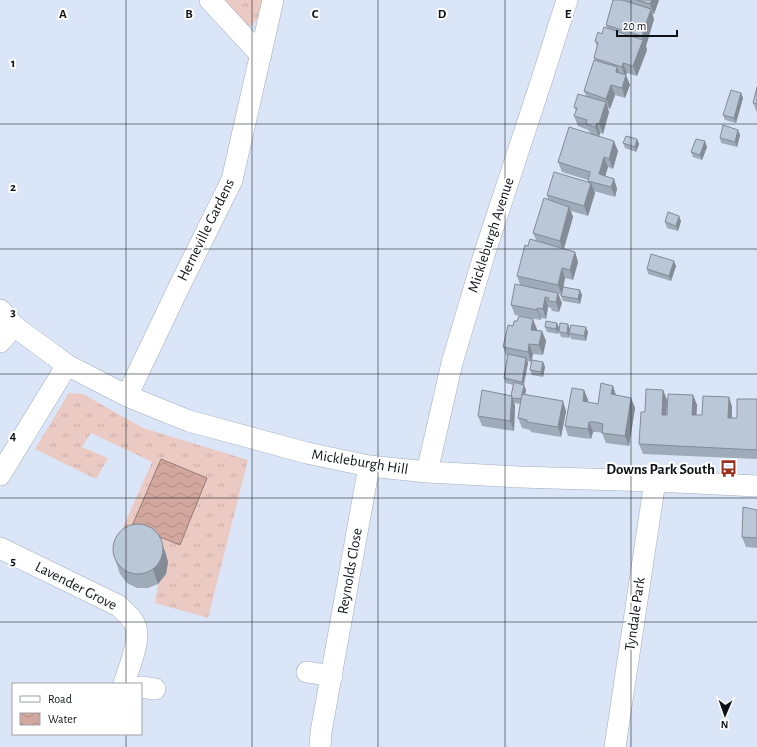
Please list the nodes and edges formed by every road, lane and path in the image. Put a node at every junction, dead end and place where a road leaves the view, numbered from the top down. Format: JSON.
{"nodes":[{"id":1,"x":210,"y":0,"type":"edge"},
{"id":2,"x":273,"y":0,"type":"edge"},
{"id":3,"x":567,"y":0,"type":"edge"},
{"id":4,"x":261,"y":55,"type":"junction"},
{"id":5,"x":0,"y":310,"type":"edge"},
{"id":6,"x":14,"y":326,"type":"junction"},
{"id":7,"x":0,"y":342,"type":"edge"},
{"id":8,"x":67,"y":365,"type":"junction"},
{"id":9,"x":127,"y":396,"type":"junction"},
{"id":10,"x":369,"y":466,"type":"junction"},
{"id":11,"x":427,"y":472,"type":"junction"},
{"id":12,"x":0,"y":475,"type":"edge"},
{"id":13,"x":654,"y":481,"type":"junction"},
{"id":14,"x":757,"y":486,"type":"edge"},
{"id":15,"x":0,"y":548,"type":"edge"},
{"id":16,"x":307,"y":672,"type":"dead end"},
{"id":17,"x":332,"y":676,"type":"junction"},
{"id":18,"x":116,"y":683,"type":"edge"},
{"id":19,"x":321,"y":743,"type":"edge"},
{"id":20,"x":615,"y":747,"type":"edge"}],
"edges":[{"from":1,"to":4,"type":"street"},
{"from":2,"to":4,"type":"street","name":"Herneville Gardens"},
{"from":3,"to":11,"type":"street","name":"Mickleburgh Avenue"},
{"from":4,"to":9,"type":"street","name":"Herneville Gardens"},
{"from":5,"to":6,"type":"street","name":"Mickleburgh Hill"},
{"from":6,"to":7,"type":"street"},
{"from":6,"to":8,"type":"street","name":"Mickleburgh Hill"},
{"from":8,"to":9,"type":"street","name":"Mickleburgh Hill"},
{"from":8,"to":12,"type":"street"},
{"from":9,"to":10,"type":"street","name":"Mickleburgh Hill"},
{"from":10,"to":11,"type":"street","name":"Mickleburgh Hill"},
{"from":10,"to":17,"type":"street","name":"Reynolds Close"},
{"from":11,"to":13,"type":"street","name":"Mickleburgh Hill"},
{"from":13,"to":14,"type":"street","name":"Mickleburgh Hill"},
{"from":13,"to":20,"type":"street","name":"Tyndale Park"},
{"from":15,"to":18,"type":"street","name":"Lavender Grove"},
{"from":16,"to":17,"type":"street"},
{"from":17,"to":19,"type":"street","name":"Reynolds Close"}]}
